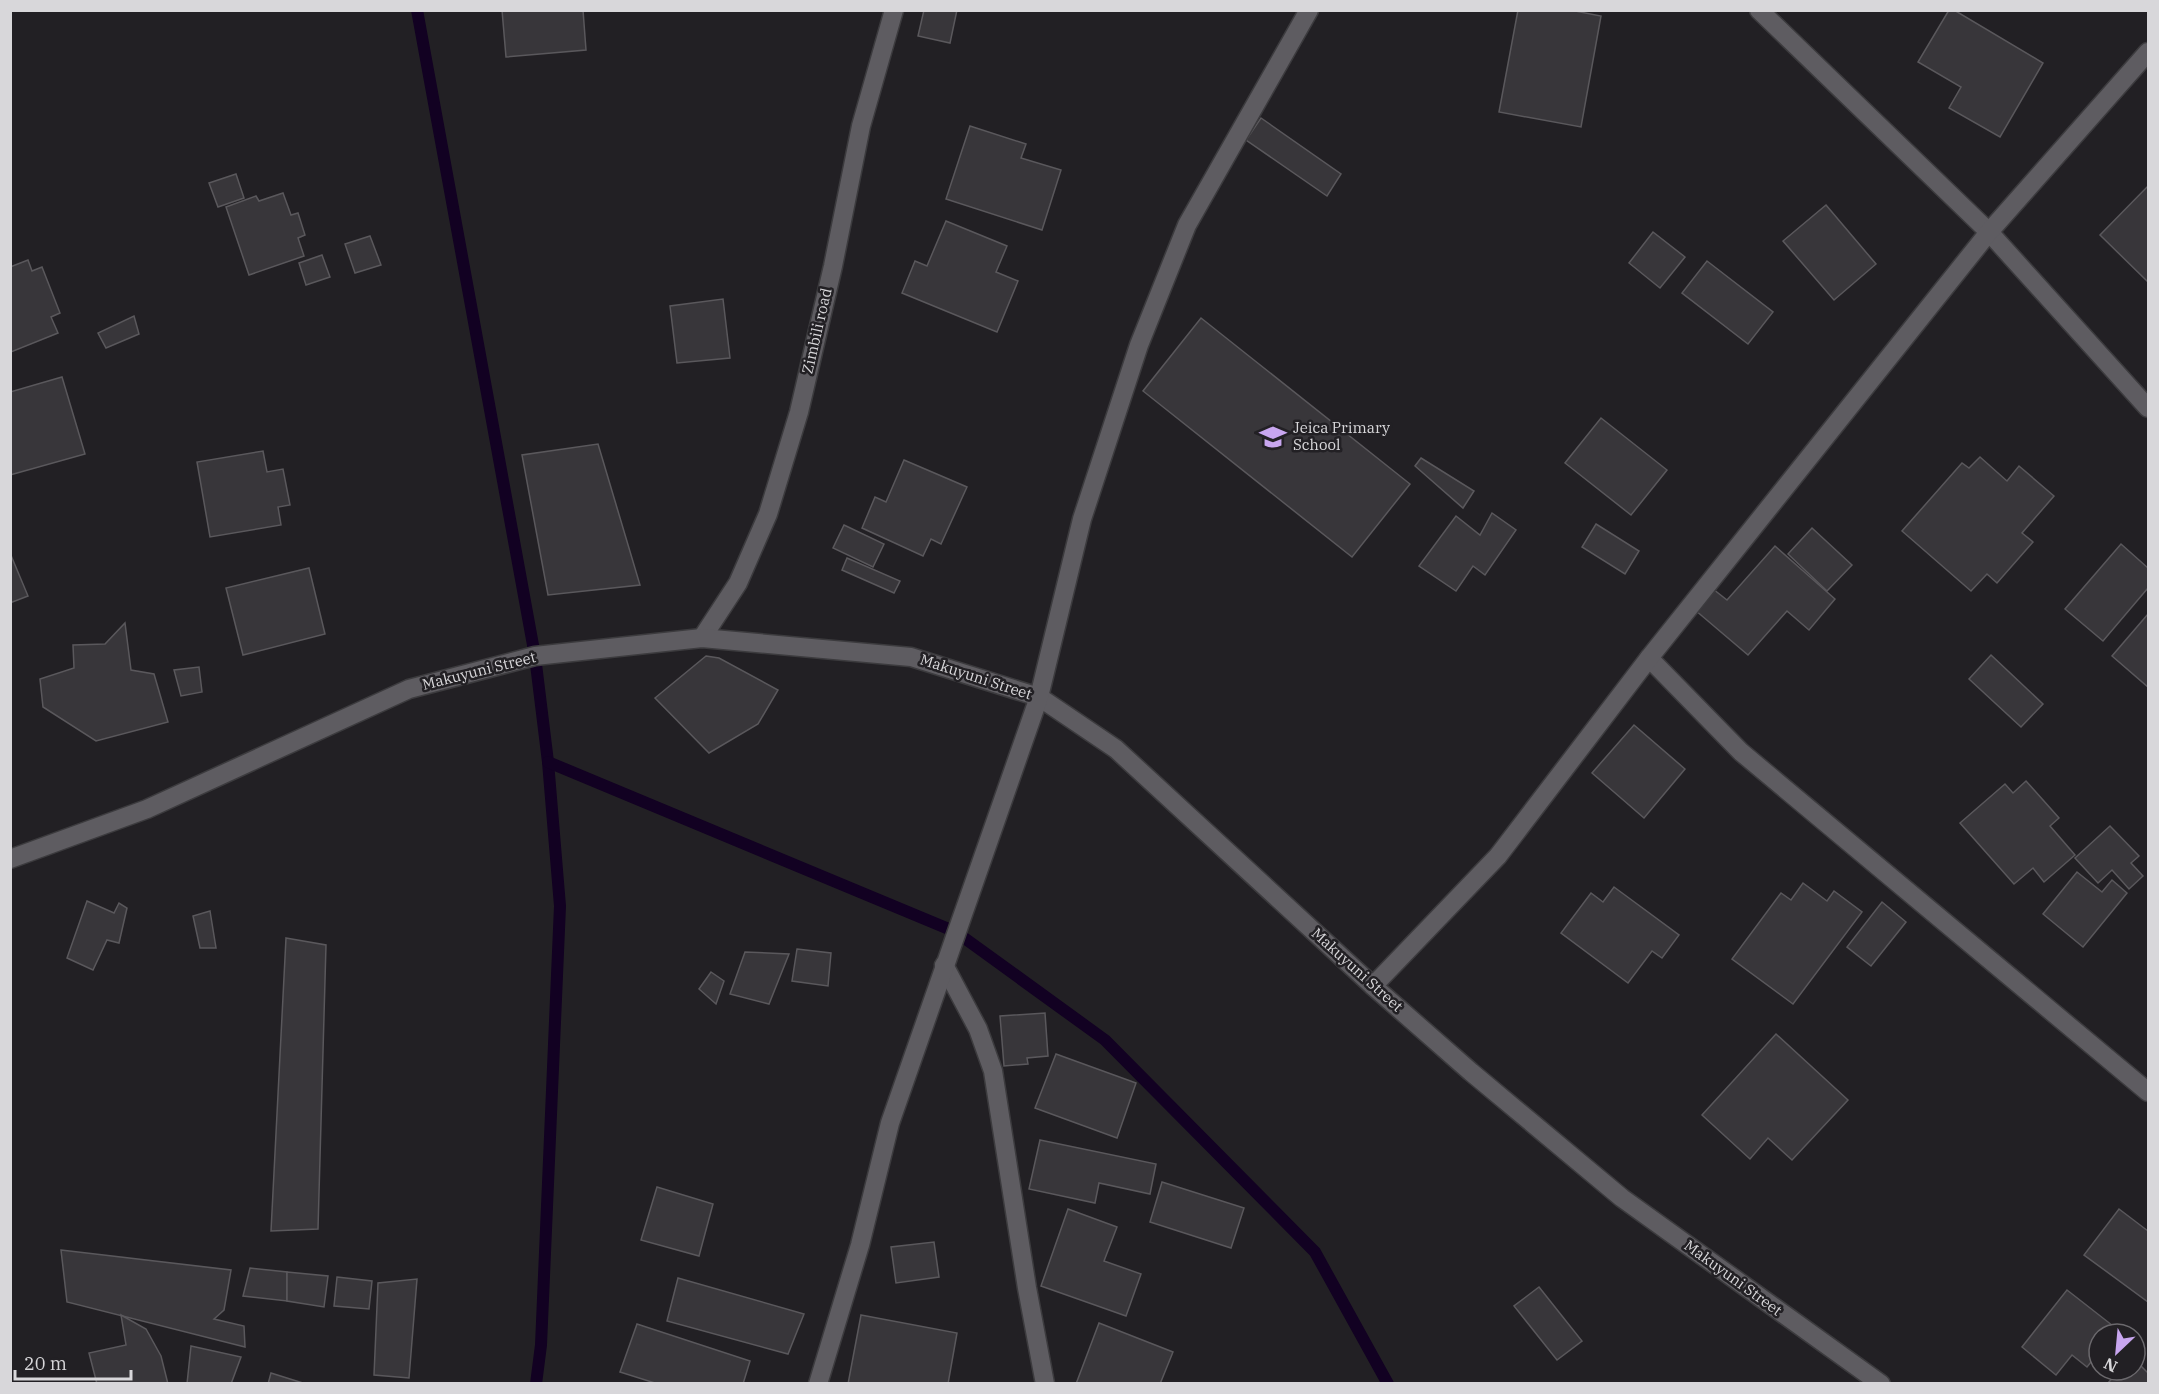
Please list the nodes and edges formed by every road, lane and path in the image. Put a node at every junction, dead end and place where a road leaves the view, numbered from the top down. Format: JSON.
{"nodes":[{"id":1,"x":894,"y":10,"type":"edge"},
{"id":2,"x":1309,"y":10,"type":"edge"},
{"id":3,"x":1759,"y":10,"type":"edge"},
{"id":4,"x":2148,"y":52,"type":"edge"},
{"id":5,"x":1989,"y":232,"type":"junction"},
{"id":6,"x":2148,"y":408,"type":"edge"},
{"id":7,"x":702,"y":638,"type":"junction"},
{"id":8,"x":1648,"y":658,"type":"junction"},
{"id":9,"x":1039,"y":697,"type":"junction"},
{"id":10,"x":10,"y":860,"type":"edge"},
{"id":11,"x":944,"y":964,"type":"junction"},
{"id":12,"x":1374,"y":986,"type":"junction"},
{"id":13,"x":2148,"y":1092,"type":"edge"},
{"id":14,"x":818,"y":1383,"type":"edge"},
{"id":15,"x":1045,"y":1383,"type":"edge"},
{"id":16,"x":1881,"y":1383,"type":"edge"}],
"edges":[{"from":1,"to":7,"type":"street","name":"Zimbili road"},
{"from":2,"to":9,"type":"street"},
{"from":3,"to":5,"type":"street"},
{"from":4,"to":5,"type":"street"},
{"from":5,"to":6,"type":"street"},
{"from":5,"to":8,"type":"street"},
{"from":7,"to":9,"type":"street","name":"Makuyuni Street"},
{"from":7,"to":10,"type":"street","name":"Makuyuni Street"},
{"from":8,"to":12,"type":"street"},
{"from":8,"to":13,"type":"street"},
{"from":9,"to":11,"type":"street"},
{"from":9,"to":12,"type":"street","name":"Makuyuni Street"},
{"from":11,"to":14,"type":"street"},
{"from":11,"to":15,"type":"street"},
{"from":12,"to":16,"type":"street","name":"Makuyuni Street"}]}
